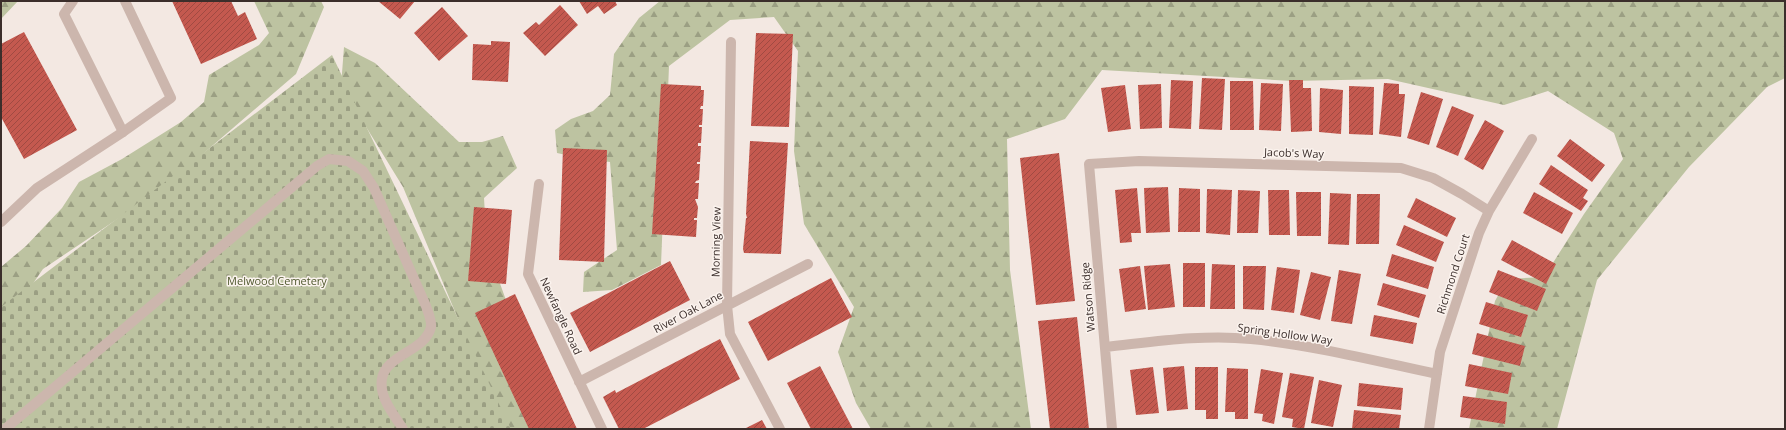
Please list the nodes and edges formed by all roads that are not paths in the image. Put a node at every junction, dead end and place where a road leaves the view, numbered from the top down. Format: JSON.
{"nodes":[{"id":1,"x":73,"y":1,"type":"edge"},
{"id":2,"x":125,"y":1,"type":"edge"},
{"id":3,"x":731,"y":42,"type":"dead end"},
{"id":4,"x":123,"y":132,"type":"junction"},
{"id":5,"x":1532,"y":139,"type":"dead end"},
{"id":6,"x":1089,"y":164,"type":"joint"},
{"id":7,"x":539,"y":184,"type":"dead end"},
{"id":8,"x":1489,"y":211,"type":"junction"},
{"id":9,"x":1,"y":222,"type":"edge"},
{"id":10,"x":808,"y":264,"type":"dead end"},
{"id":11,"x":727,"y":305,"type":"junction"},
{"id":12,"x":1105,"y":347,"type":"junction"},
{"id":13,"x":1437,"y":374,"type":"junction"},
{"id":14,"x":579,"y":382,"type":"junction"},
{"id":15,"x":5,"y":429,"type":"edge"},
{"id":16,"x":403,"y":429,"type":"edge"},
{"id":17,"x":602,"y":429,"type":"edge"},
{"id":18,"x":780,"y":429,"type":"edge"},
{"id":19,"x":1112,"y":429,"type":"edge"},
{"id":20,"x":1429,"y":429,"type":"edge"}],
"edges":[{"from":1,"to":4,"type":"street"},
{"from":2,"to":4,"type":"street"},
{"from":3,"to":11,"type":"street","name":"Morning View"},
{"from":4,"to":9,"type":"street"},
{"from":5,"to":8,"type":"street","name":"Richmond Court"},
{"from":6,"to":8,"type":"street","name":"Jacob's Way"},
{"from":6,"to":12,"type":"street","name":"Watson Ridge"},
{"from":7,"to":14,"type":"street","name":"Newfangle Road"},
{"from":8,"to":13,"type":"street","name":"Richmond Court"},
{"from":10,"to":11,"type":"street","name":"River Oak Lane"},
{"from":11,"to":14,"type":"street","name":"River Oak Lane"},
{"from":11,"to":18,"type":"street","name":"Morning View"},
{"from":12,"to":13,"type":"street","name":"Spring Hollow Way"},
{"from":12,"to":19,"type":"street","name":"Watson Ridge"},
{"from":13,"to":20,"type":"street","name":"Richmond Court"},
{"from":14,"to":17,"type":"street","name":"Newfangle Road"},
{"from":15,"to":16,"type":"street"}]}
